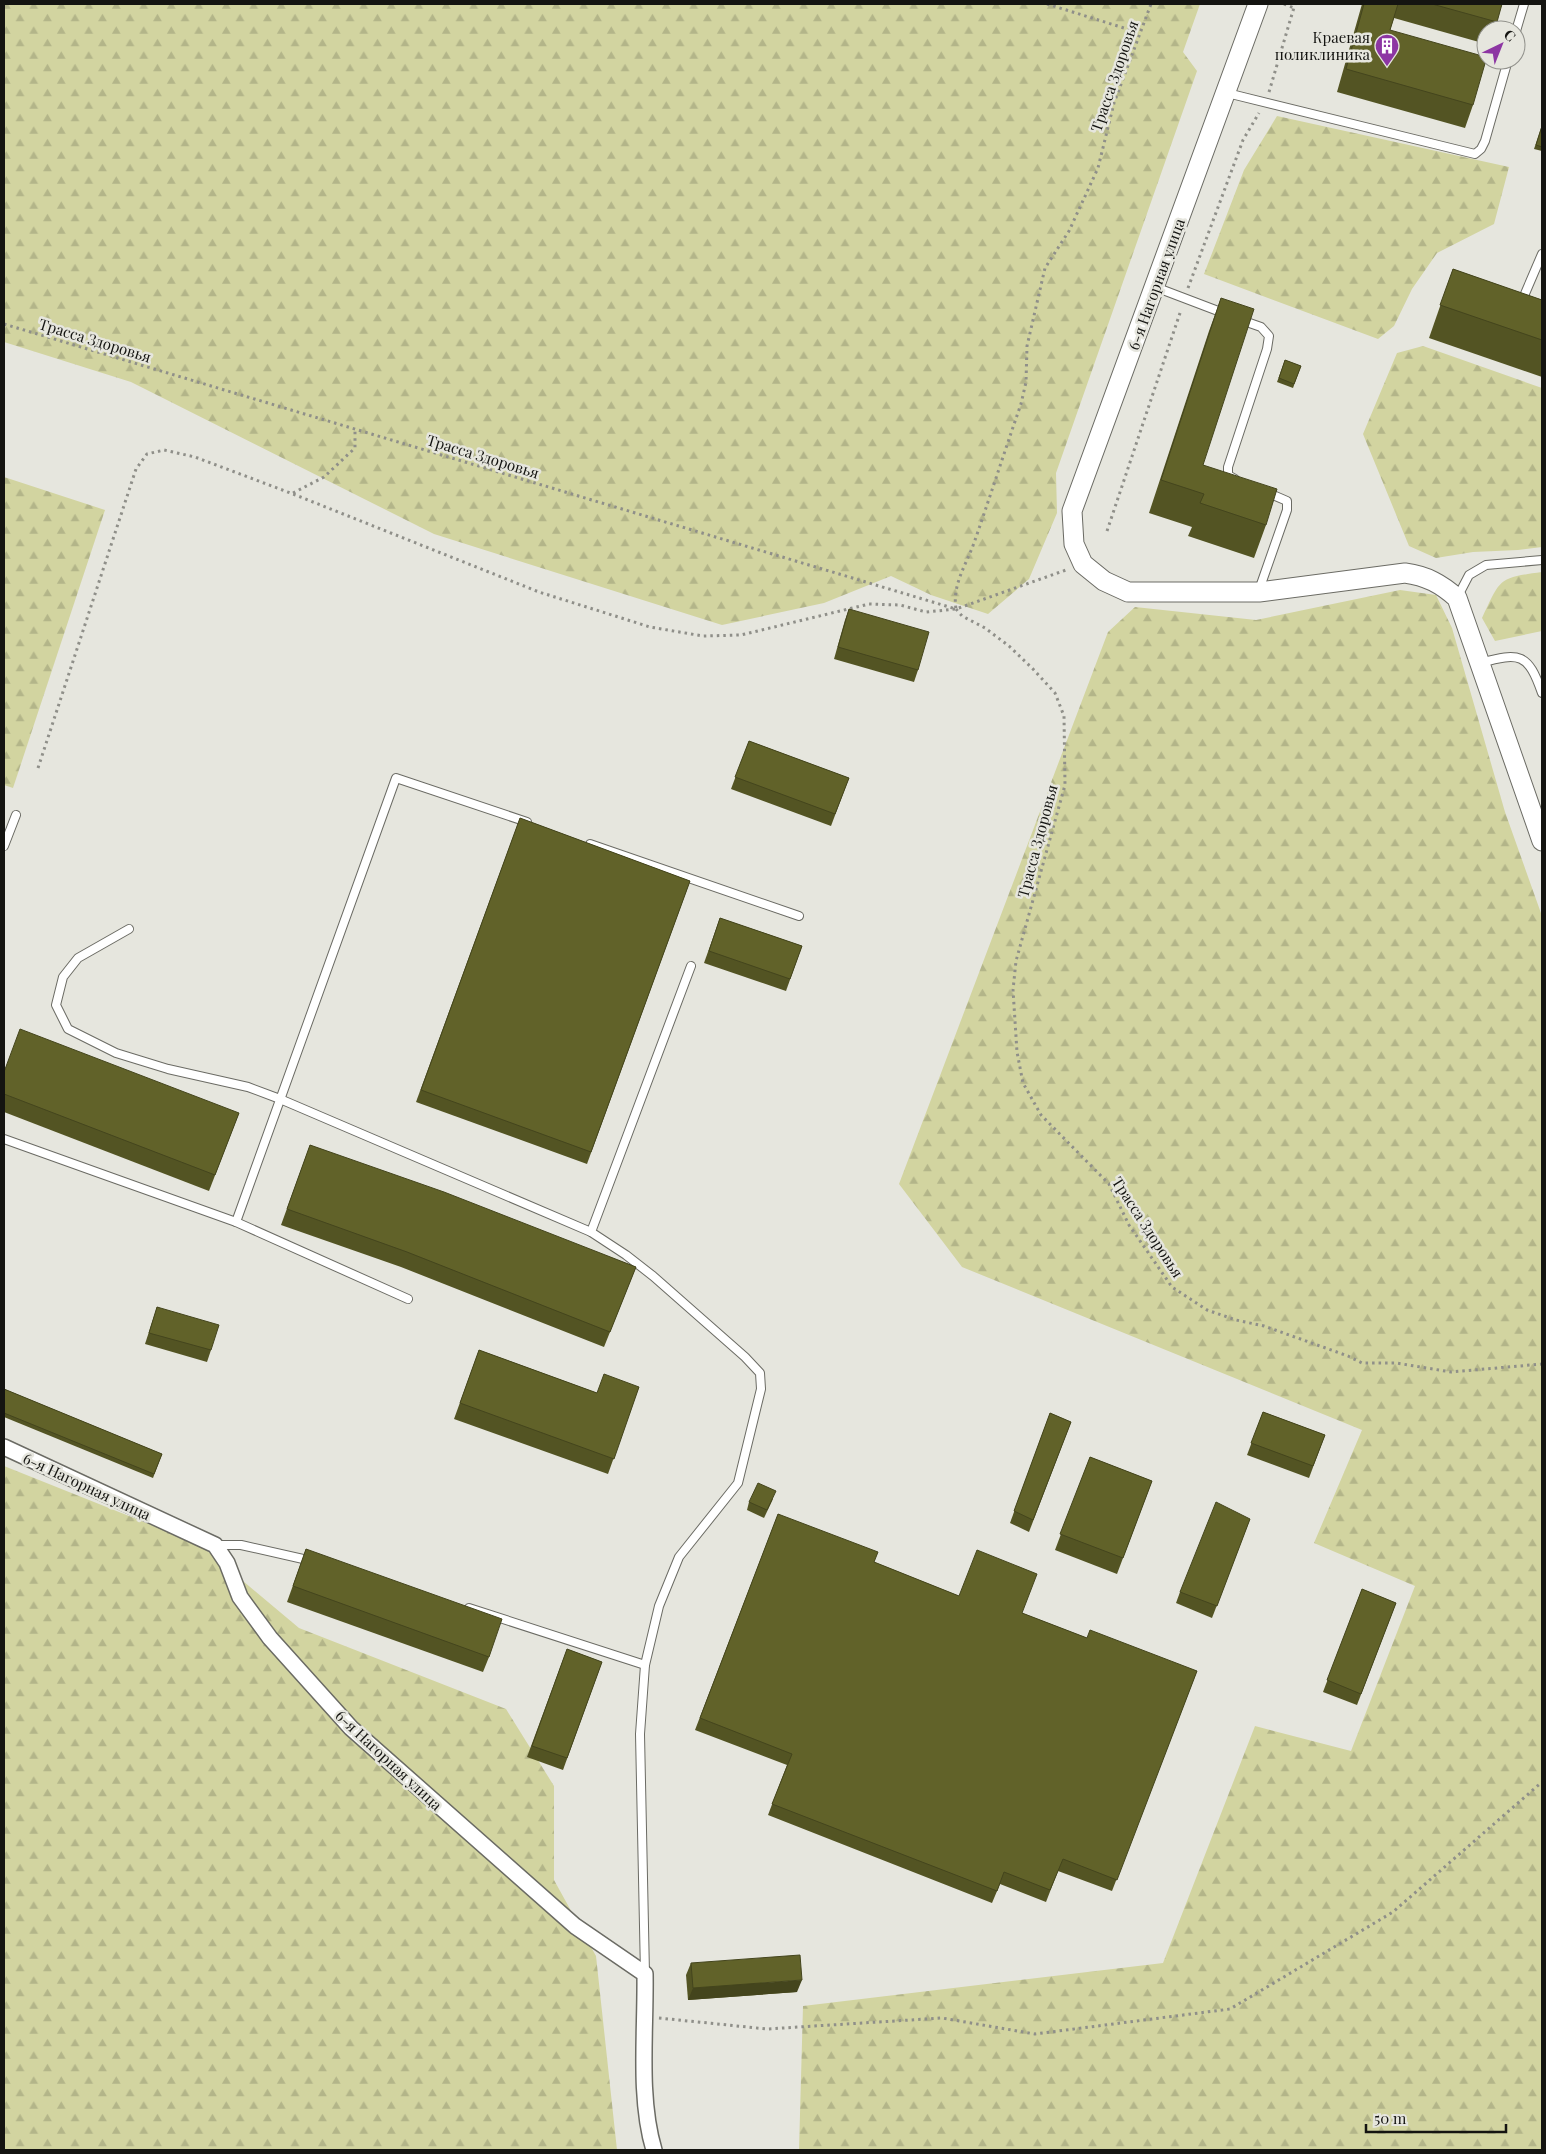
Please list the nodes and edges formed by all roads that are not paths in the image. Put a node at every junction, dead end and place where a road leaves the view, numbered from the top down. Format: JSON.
{"nodes":[{"id":1,"x":1258,"y":4,"type":"edge"},
{"id":2,"x":1524,"y":4,"type":"edge"},
{"id":3,"x":1519,"y":20,"type":"edge"},
{"id":4,"x":1505,"y":70,"type":"edge"},
{"id":5,"x":1227,"y":92,"type":"junction"},
{"id":6,"x":1542,"y":254,"type":"edge"},
{"id":7,"x":1155,"y":287,"type":"junction"},
{"id":8,"x":1516,"y":292,"type":"edge"},
{"id":9,"x":1524,"y":296,"type":"junction"},
{"id":10,"x":1533,"y":299,"type":"edge"},
{"id":11,"x":1244,"y":483,"type":"edge"},
{"id":12,"x":1262,"y":490,"type":"edge"},
{"id":13,"x":1542,"y":560,"type":"edge"},
{"id":14,"x":1259,"y":592,"type":"junction"},
{"id":15,"x":1457,"y":598,"type":"junction"},
{"id":16,"x":1480,"y":663,"type":"junction"},
{"id":17,"x":1542,"y":693,"type":"edge"},
{"id":18,"x":16,"y":815,"type":"dead end"},
{"id":19,"x":537,"y":826,"type":"edge"},
{"id":20,"x":1542,"y":840,"type":"edge"},
{"id":21,"x":584,"y":842,"type":"edge"},
{"id":22,"x":4,"y":846,"type":"edge"},
{"id":23,"x":799,"y":916,"type":"dead end"},
{"id":24,"x":128,"y":930,"type":"dead end"},
{"id":25,"x":691,"y":966,"type":"dead end"},
{"id":26,"x":280,"y":1099,"type":"junction"},
{"id":27,"x":4,"y":1139,"type":"edge"},
{"id":28,"x":236,"y":1222,"type":"junction"},
{"id":29,"x":591,"y":1232,"type":"junction"},
{"id":30,"x":408,"y":1299,"type":"dead end"},
{"id":31,"x":4,"y":1447,"type":"edge"},
{"id":32,"x":215,"y":1545,"type":"junction"},
{"id":33,"x":322,"y":1564,"type":"edge"},
{"id":34,"x":461,"y":1605,"type":"edge"},
{"id":35,"x":645,"y":1665,"type":"junction"},
{"id":36,"x":645,"y":1974,"type":"junction"},
{"id":37,"x":654,"y":2150,"type":"edge"}],
"edges":[{"from":1,"to":5,"type":"street","name":"6-я Нагорная улица"},
{"from":2,"to":3,"type":"lane"},
{"from":4,"to":5,"type":"lane"},
{"from":5,"to":7,"type":"street","name":"6-я Нагорная улица"},
{"from":6,"to":9,"type":"lane"},
{"from":7,"to":11,"type":"lane"},
{"from":7,"to":14,"type":"street","name":"6-я Нагорная улица"},
{"from":8,"to":9,"type":"lane"},
{"from":9,"to":10,"type":"lane"},
{"from":12,"to":14,"type":"lane"},
{"from":13,"to":15,"type":"lane"},
{"from":14,"to":15,"type":"street"},
{"from":15,"to":16,"type":"street"},
{"from":16,"to":17,"type":"lane"},
{"from":16,"to":20,"type":"street"},
{"from":18,"to":22,"type":"lane"},
{"from":19,"to":26,"type":"lane"},
{"from":21,"to":23,"type":"lane"},
{"from":24,"to":26,"type":"lane"},
{"from":25,"to":29,"type":"lane"},
{"from":26,"to":28,"type":"lane"},
{"from":26,"to":29,"type":"lane"},
{"from":27,"to":28,"type":"lane"},
{"from":28,"to":30,"type":"lane"},
{"from":29,"to":35,"type":"lane"},
{"from":31,"to":32,"type":"street","name":"6-я Нагорная улица"},
{"from":32,"to":33,"type":"lane"},
{"from":32,"to":36,"type":"street","name":"6-я Нагорная улица"},
{"from":34,"to":35,"type":"lane"},
{"from":35,"to":36,"type":"lane"},
{"from":36,"to":37,"type":"street"}]}
